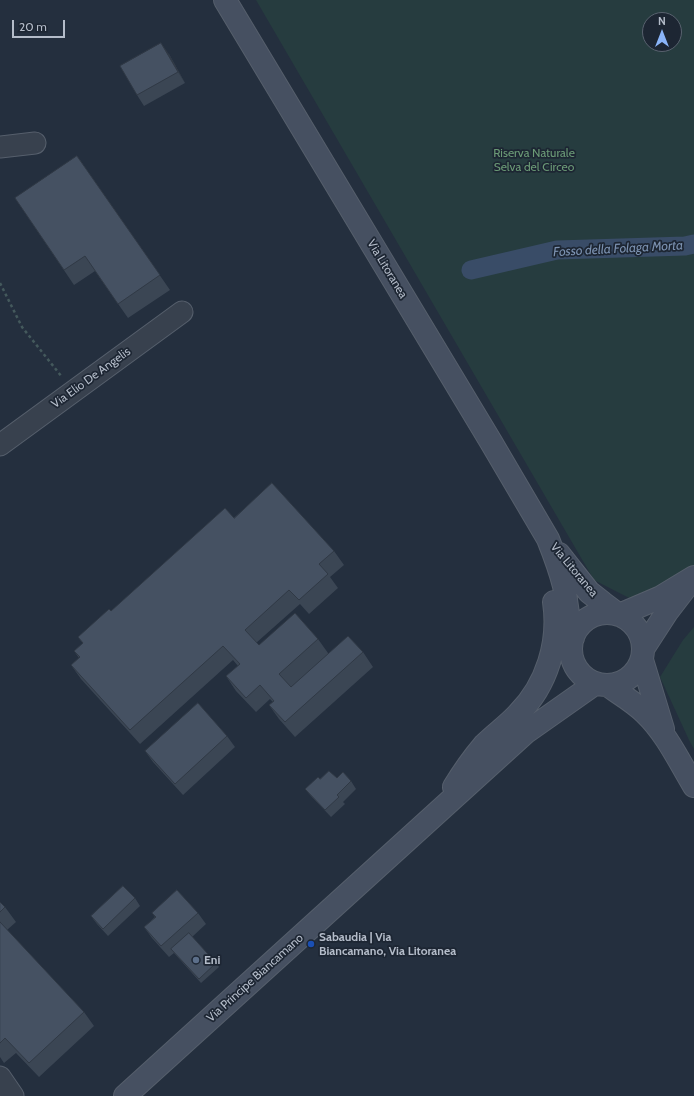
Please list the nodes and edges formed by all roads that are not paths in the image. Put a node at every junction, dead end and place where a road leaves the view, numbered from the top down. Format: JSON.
{"nodes":[{"id":1,"x":225,"y":0,"type":"edge"},
{"id":2,"x":36,"y":143,"type":"dead end"},
{"id":3,"x":0,"y":147,"type":"edge"},
{"id":4,"x":182,"y":312,"type":"dead end"},
{"id":5,"x":491,"y":442,"type":"junction"},
{"id":6,"x":0,"y":445,"type":"edge"},
{"id":7,"x":548,"y":539,"type":"junction"},
{"id":8,"x":694,"y":577,"type":"edge"},
{"id":9,"x":619,"y":615,"type":"junction"},
{"id":10,"x":572,"y":644,"type":"junction"},
{"id":11,"x":642,"y":655,"type":"junction"},
{"id":12,"x":602,"y":684,"type":"junction"},
{"id":13,"x":525,"y":733,"type":"junction"},
{"id":14,"x":667,"y":740,"type":"junction"},
{"id":15,"x":694,"y":786,"type":"edge"},
{"id":16,"x":438,"y":811,"type":"junction"},
{"id":17,"x":0,"y":1077,"type":"edge"},
{"id":18,"x":13,"y":1096,"type":"edge"},
{"id":19,"x":125,"y":1096,"type":"edge"}],
"edges":[{"from":1,"to":5,"type":"main road","name":"Via Litoranea"},
{"from":2,"to":3,"type":"street"},
{"from":4,"to":6,"type":"street","name":"Via Elio De Angelis"},
{"from":5,"to":7,"type":"main road","name":"Via Litoranea"},
{"from":5,"to":16,"type":"main road","name":"Via Principe Biancamano"},
{"from":7,"to":9,"type":"main road","name":"Via Litoranea"},
{"from":7,"to":10,"type":"main road","name":"Via Litoranea"},
{"from":8,"to":9,"type":"main road"},
{"from":8,"to":11,"type":"main road"},
{"from":9,"to":10,"type":"main road"},
{"from":9,"to":11,"type":"main road"},
{"from":10,"to":12,"type":"main road"},
{"from":10,"to":13,"type":"main road","name":"Via Principe Biancamano"},
{"from":11,"to":12,"type":"main road"},
{"from":11,"to":14,"type":"main road"},
{"from":12,"to":13,"type":"main road","name":"Via Principe Biancamano"},
{"from":12,"to":14,"type":"main road"},
{"from":13,"to":16,"type":"main road","name":"Via Principe Biancamano"},
{"from":14,"to":15,"type":"main road"},
{"from":16,"to":19,"type":"main road","name":"Via Principe Biancamano"},
{"from":17,"to":18,"type":"street"}]}
